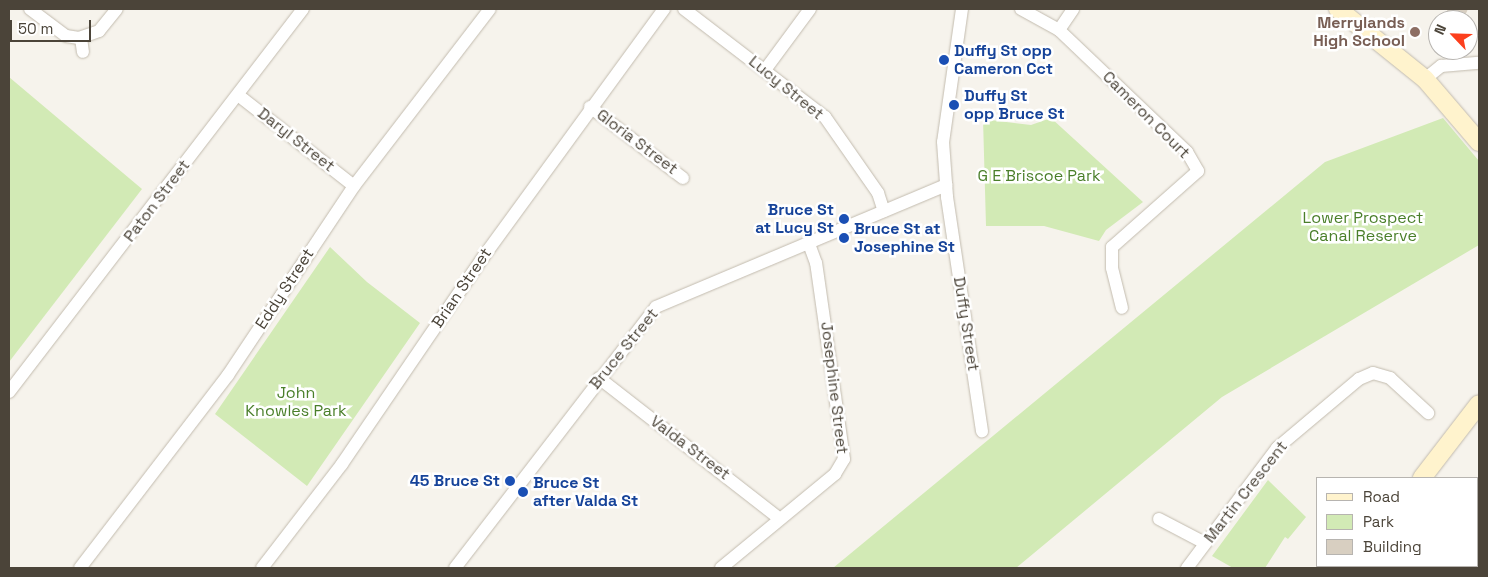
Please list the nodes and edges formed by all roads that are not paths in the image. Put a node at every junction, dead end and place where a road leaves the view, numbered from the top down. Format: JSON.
{"nodes":[{"id":1,"x":30,"y":9,"type":"edge"},
{"id":2,"x":116,"y":9,"type":"edge"},
{"id":3,"x":304,"y":9,"type":"edge"},
{"id":4,"x":490,"y":9,"type":"edge"},
{"id":5,"x":664,"y":9,"type":"edge"},
{"id":6,"x":684,"y":9,"type":"edge"},
{"id":7,"x":810,"y":9,"type":"edge"},
{"id":8,"x":962,"y":9,"type":"edge"},
{"id":9,"x":1021,"y":9,"type":"edge"},
{"id":10,"x":1073,"y":9,"type":"edge"},
{"id":11,"x":1338,"y":9,"type":"edge"},
{"id":12,"x":1059,"y":30,"type":"junction"},
{"id":13,"x":81,"y":38,"type":"junction"},
{"id":14,"x":83,"y":52,"type":"dead end"},
{"id":15,"x":1479,"y":63,"type":"edge"},
{"id":16,"x":765,"y":70,"type":"junction"},
{"id":17,"x":1425,"y":79,"type":"junction"},
{"id":18,"x":238,"y":95,"type":"junction"},
{"id":19,"x":590,"y":107,"type":"junction"},
{"id":20,"x":1479,"y":123,"type":"edge"},
{"id":21,"x":1479,"y":142,"type":"edge"},
{"id":22,"x":683,"y":178,"type":"dead end"},
{"id":23,"x":946,"y":185,"type":"junction"},
{"id":24,"x":354,"y":186,"type":"junction"},
{"id":25,"x":884,"y":211,"type":"junction"},
{"id":26,"x":809,"y":244,"type":"junction"},
{"id":27,"x":1122,"y":308,"type":"dead end"},
{"id":28,"x":599,"y":378,"type":"junction"},
{"id":29,"x":9,"y":392,"type":"edge"},
{"id":30,"x":1479,"y":404,"type":"edge"},
{"id":31,"x":1428,"y":413,"type":"dead end"},
{"id":32,"x":982,"y":431,"type":"dead end"},
{"id":33,"x":1423,"y":477,"type":"edge"},
{"id":34,"x":1159,"y":519,"type":"dead end"},
{"id":35,"x":780,"y":520,"type":"junction"},
{"id":36,"x":1205,"y":543,"type":"junction"},
{"id":37,"x":80,"y":568,"type":"edge"},
{"id":38,"x":262,"y":568,"type":"edge"},
{"id":39,"x":455,"y":568,"type":"edge"},
{"id":40,"x":721,"y":568,"type":"edge"},
{"id":41,"x":1187,"y":568,"type":"edge"}],
"edges":[{"from":1,"to":13,"type":"street"},
{"from":2,"to":13,"type":"street"},
{"from":3,"to":18,"type":"street","name":"Paton Street"},
{"from":4,"to":24,"type":"street","name":"Eddy Street"},
{"from":5,"to":19,"type":"street","name":"Brian Street"},
{"from":6,"to":16,"type":"street","name":"Lucy Street"},
{"from":7,"to":16,"type":"street"},
{"from":8,"to":23,"type":"street","name":"Duffy Street"},
{"from":9,"to":12,"type":"street","name":"Cameron Court"},
{"from":10,"to":12,"type":"street"},
{"from":11,"to":17,"type":"main road"},
{"from":12,"to":27,"type":"street","name":"Cameron Court"},
{"from":13,"to":14,"type":"street"},
{"from":15,"to":17,"type":"street"},
{"from":16,"to":25,"type":"street","name":"Lucy Street"},
{"from":17,"to":20,"type":"main road"},
{"from":17,"to":21,"type":"main road"},
{"from":18,"to":24,"type":"street","name":"Daryl Street"},
{"from":18,"to":29,"type":"street","name":"Paton Street"},
{"from":19,"to":22,"type":"street","name":"Gloria Street"},
{"from":19,"to":38,"type":"street","name":"Brian Street"},
{"from":23,"to":25,"type":"street","name":"Bruce Street"},
{"from":23,"to":32,"type":"street","name":"Duffy Street"},
{"from":24,"to":37,"type":"street","name":"Eddy Street"},
{"from":25,"to":26,"type":"street","name":"Bruce Street"},
{"from":26,"to":28,"type":"street","name":"Bruce Street"},
{"from":26,"to":35,"type":"street","name":"Josephine Street"},
{"from":28,"to":35,"type":"street","name":"Valda Street"},
{"from":28,"to":39,"type":"street","name":"Bruce Street"},
{"from":30,"to":33,"type":"main road"},
{"from":31,"to":36,"type":"street","name":"Martin Crescent"},
{"from":34,"to":36,"type":"street"},
{"from":35,"to":40,"type":"street","name":"Josephine Street"},
{"from":36,"to":41,"type":"street","name":"Martin Crescent"}]}
